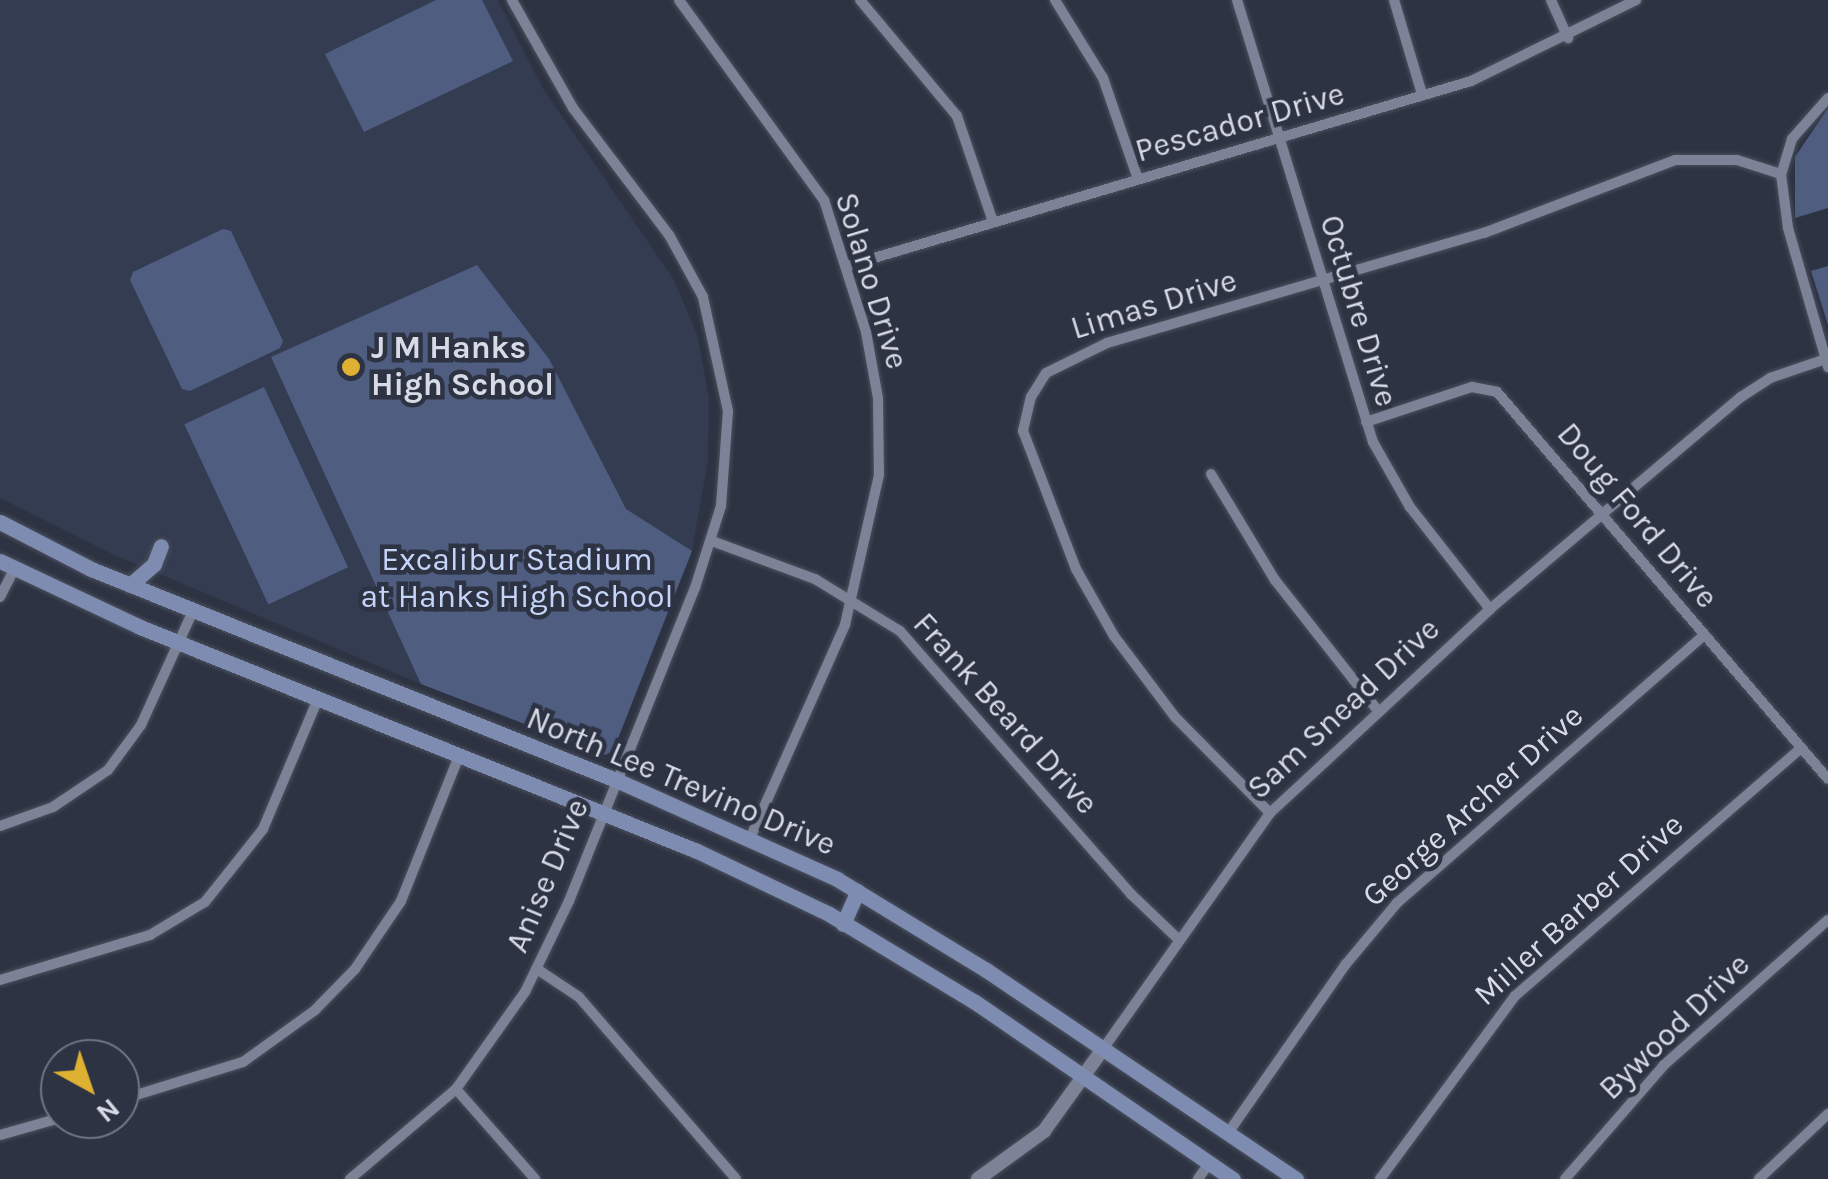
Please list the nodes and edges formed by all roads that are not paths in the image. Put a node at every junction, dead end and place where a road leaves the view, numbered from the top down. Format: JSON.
{"nodes":[{"id":1,"x":512,"y":0,"type":"edge"},
{"id":2,"x":680,"y":0,"type":"edge"},
{"id":3,"x":860,"y":0,"type":"edge"},
{"id":4,"x":1055,"y":0,"type":"edge"},
{"id":5,"x":1236,"y":0,"type":"edge"},
{"id":6,"x":1394,"y":0,"type":"edge"},
{"id":7,"x":1550,"y":0,"type":"edge"},
{"id":8,"x":1636,"y":0,"type":"edge"},
{"id":9,"x":1568,"y":38,"type":"junction"},
{"id":10,"x":1422,"y":94,"type":"junction"},
{"id":11,"x":1828,"y":98,"type":"edge"},
{"id":12,"x":1280,"y":138,"type":"junction"},
{"id":13,"x":1781,"y":174,"type":"junction"},
{"id":14,"x":1138,"y":178,"type":"junction"},
{"id":15,"x":993,"y":222,"type":"junction"},
{"id":16,"x":847,"y":266,"type":"junction"},
{"id":17,"x":1321,"y":282,"type":"junction"},
{"id":18,"x":1827,"y":363,"type":"edge"},
{"id":19,"x":1366,"y":422,"type":"junction"},
{"id":20,"x":1212,"y":474,"type":"dead end"},
{"id":21,"x":1602,"y":516,"type":"junction"},
{"id":22,"x":0,"y":522,"type":"edge"},
{"id":23,"x":712,"y":542,"type":"junction"},
{"id":24,"x":161,"y":546,"type":"dead end"},
{"id":25,"x":7,"y":565,"type":"edge"},
{"id":26,"x":130,"y":585,"type":"junction"},
{"id":27,"x":0,"y":597,"type":"edge"},
{"id":28,"x":851,"y":598,"type":"junction"},
{"id":29,"x":1490,"y":609,"type":"junction"},
{"id":30,"x":192,"y":610,"type":"junction"},
{"id":31,"x":1704,"y":635,"type":"junction"},
{"id":32,"x":177,"y":640,"type":"junction"},
{"id":33,"x":318,"y":699,"type":"junction"},
{"id":34,"x":1380,"y":712,"type":"junction"},
{"id":35,"x":1801,"y":748,"type":"junction"},
{"id":36,"x":459,"y":756,"type":"junction"},
{"id":37,"x":1828,"y":779,"type":"edge"},
{"id":38,"x":616,"y":780,"type":"junction"},
{"id":39,"x":602,"y":812,"type":"junction"},
{"id":40,"x":1270,"y":813,"type":"junction"},
{"id":41,"x":0,"y":826,"type":"edge"},
{"id":42,"x":750,"y":838,"type":"junction"},
{"id":43,"x":858,"y":891,"type":"junction"},
{"id":44,"x":1828,"y":920,"type":"edge"},
{"id":45,"x":843,"y":924,"type":"junction"},
{"id":46,"x":1177,"y":938,"type":"junction"},
{"id":47,"x":536,"y":970,"type":"junction"},
{"id":48,"x":0,"y":980,"type":"edge"},
{"id":49,"x":1102,"y":1048,"type":"junction"},
{"id":50,"x":1085,"y":1080,"type":"junction"},
{"id":51,"x":456,"y":1088,"type":"junction"},
{"id":52,"x":140,"y":1094,"type":"edge"},
{"id":53,"x":1828,"y":1114,"type":"edge"},
{"id":54,"x":40,"y":1124,"type":"edge"},
{"id":55,"x":1228,"y":1134,"type":"junction"},
{"id":56,"x":0,"y":1135,"type":"edge"},
{"id":57,"x":1209,"y":1163,"type":"junction"},
{"id":58,"x":350,"y":1179,"type":"edge"},
{"id":59,"x":535,"y":1179,"type":"edge"},
{"id":60,"x":736,"y":1179,"type":"edge"},
{"id":61,"x":978,"y":1179,"type":"edge"},
{"id":62,"x":1198,"y":1179,"type":"edge"},
{"id":63,"x":1233,"y":1179,"type":"edge"},
{"id":64,"x":1296,"y":1179,"type":"edge"},
{"id":65,"x":1380,"y":1179,"type":"edge"},
{"id":66,"x":1565,"y":1179,"type":"edge"},
{"id":67,"x":1759,"y":1179,"type":"edge"}],
"edges":[{"from":1,"to":23,"type":"street","name":"Anise Drive"},
{"from":2,"to":16,"type":"street","name":"Solano Drive"},
{"from":3,"to":15,"type":"street"},
{"from":4,"to":14,"type":"street"},
{"from":5,"to":12,"type":"street","name":"Octubre Drive"},
{"from":6,"to":10,"type":"street"},
{"from":7,"to":9,"type":"street"},
{"from":8,"to":9,"type":"street","name":"Pescador Drive"},
{"from":9,"to":10,"type":"street","name":"Pescador Drive"},
{"from":10,"to":12,"type":"street","name":"Pescador Drive"},
{"from":11,"to":13,"type":"street"},
{"from":12,"to":14,"type":"street","name":"Pescador Drive"},
{"from":12,"to":17,"type":"street","name":"Octubre Drive"},
{"from":13,"to":17,"type":"street","name":"Limas Drive"},
{"from":13,"to":18,"type":"street"},
{"from":14,"to":15,"type":"street","name":"Pescador Drive"},
{"from":15,"to":16,"type":"street","name":"Pescador Drive"},
{"from":16,"to":28,"type":"street","name":"Solano Drive"},
{"from":17,"to":19,"type":"street","name":"Octubre Drive"},
{"from":17,"to":40,"type":"street","name":"Limas Drive"},
{"from":18,"to":21,"type":"street","name":"Sam Snead Drive"},
{"from":19,"to":21,"type":"street","name":"Doug Ford Drive"},
{"from":19,"to":29,"type":"street","name":"Octubre Drive"},
{"from":20,"to":34,"type":"street"},
{"from":21,"to":29,"type":"street","name":"Sam Snead Drive"},
{"from":21,"to":31,"type":"street","name":"Doug Ford Drive"},
{"from":22,"to":26,"type":"main road","name":"North Lee Trevino Drive"},
{"from":23,"to":28,"type":"street","name":"Frank Beard Drive"},
{"from":23,"to":38,"type":"street","name":"Anise Drive"},
{"from":24,"to":26,"type":"main road"},
{"from":25,"to":27,"type":"street"},
{"from":25,"to":32,"type":"main road","name":"North Lee Trevino Drive"},
{"from":26,"to":30,"type":"main road","name":"North Lee Trevino Drive"},
{"from":28,"to":42,"type":"street","name":"Solano Drive"},
{"from":28,"to":46,"type":"street","name":"Frank Beard Drive"},
{"from":29,"to":34,"type":"street","name":"Sam Snead Drive"},
{"from":30,"to":32,"type":"street"},
{"from":30,"to":38,"type":"main road","name":"North Lee Trevino Drive"},
{"from":31,"to":35,"type":"street","name":"Doug Ford Drive"},
{"from":31,"to":55,"type":"street","name":"George Archer Drive"},
{"from":32,"to":33,"type":"main road","name":"North Lee Trevino Drive"},
{"from":32,"to":41,"type":"street"},
{"from":33,"to":36,"type":"main road","name":"North Lee Trevino Drive"},
{"from":33,"to":48,"type":"street"},
{"from":34,"to":40,"type":"street","name":"Sam Snead Drive"},
{"from":35,"to":37,"type":"street","name":"Doug Ford Drive"},
{"from":35,"to":65,"type":"street","name":"Miller Barber Drive"},
{"from":36,"to":39,"type":"main road","name":"North Lee Trevino Drive"},
{"from":36,"to":52,"type":"street"},
{"from":38,"to":39,"type":"street","name":"Anise Drive"},
{"from":38,"to":42,"type":"main road","name":"North Lee Trevino Drive"},
{"from":39,"to":45,"type":"main road","name":"North Lee Trevino Drive"},
{"from":39,"to":47,"type":"street","name":"Anise Drive"},
{"from":40,"to":46,"type":"street","name":"Sam Snead Drive"},
{"from":42,"to":43,"type":"main road","name":"North Lee Trevino Drive"},
{"from":43,"to":45,"type":"main road"},
{"from":43,"to":49,"type":"main road","name":"North Lee Trevino Drive"},
{"from":44,"to":66,"type":"street","name":"Bywood Drive"},
{"from":45,"to":50,"type":"main road","name":"North Lee Trevino Drive"},
{"from":46,"to":49,"type":"street","name":"Sam Snead Drive"},
{"from":47,"to":51,"type":"street","name":"Anise Drive"},
{"from":47,"to":60,"type":"street"},
{"from":49,"to":50,"type":"street","name":"Sam Snead Drive"},
{"from":49,"to":55,"type":"main road","name":"North Lee Trevino Drive"},
{"from":50,"to":57,"type":"main road","name":"North Lee Trevino Drive"},
{"from":50,"to":61,"type":"street","name":"Sam Snead Drive"},
{"from":51,"to":58,"type":"street","name":"Anise Drive"},
{"from":51,"to":59,"type":"street"},
{"from":53,"to":67,"type":"street"},
{"from":54,"to":56,"type":"street"},
{"from":55,"to":64,"type":"main road","name":"North Lee Trevino Drive"},
{"from":57,"to":62,"type":"street"},
{"from":57,"to":63,"type":"main road","name":"North Lee Trevino Drive"}]}
